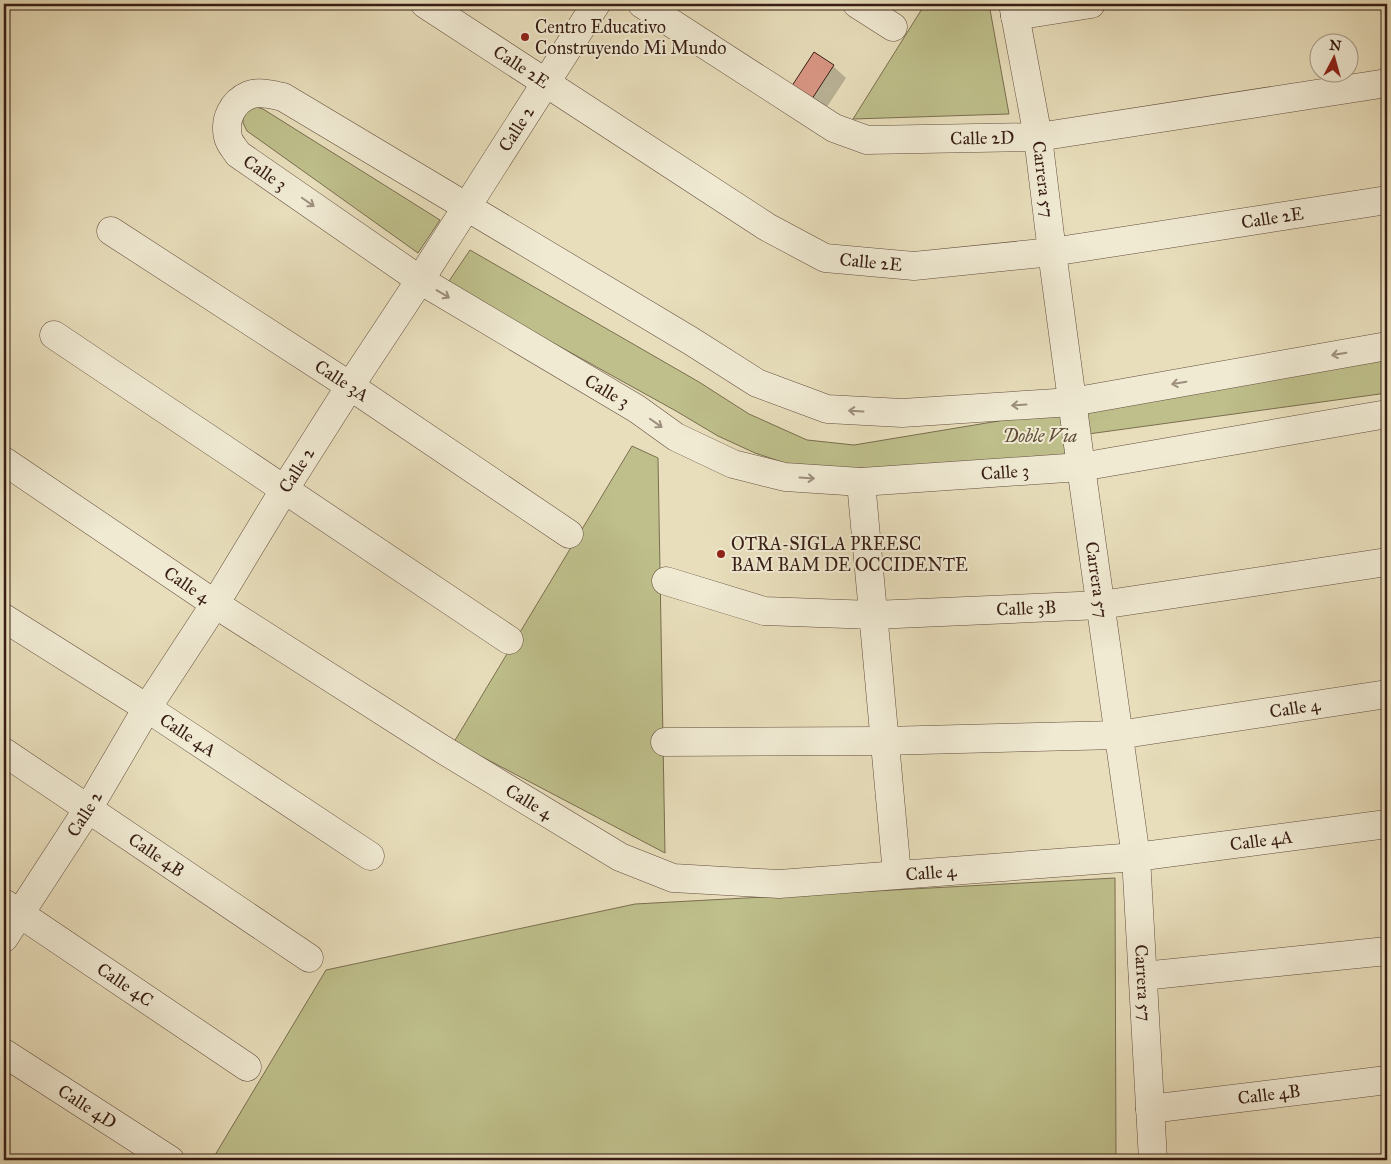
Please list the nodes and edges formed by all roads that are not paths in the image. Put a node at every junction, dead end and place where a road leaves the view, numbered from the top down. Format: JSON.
{"nodes":[{"id":1,"x":425,"y":4,"type":"edge"},
{"id":2,"x":596,"y":4,"type":"edge"},
{"id":3,"x":642,"y":4,"type":"edge"},
{"id":4,"x":856,"y":4,"type":"edge"},
{"id":5,"x":1091,"y":4,"type":"edge"},
{"id":6,"x":1014,"y":10,"type":"edge"},
{"id":7,"x":893,"y":27,"type":"dead end"},
{"id":8,"x":546,"y":82,"type":"junction"},
{"id":9,"x":1387,"y":83,"type":"edge"},
{"id":10,"x":1038,"y":137,"type":"junction"},
{"id":11,"x":1387,"y":200,"type":"edge"},
{"id":12,"x":466,"y":207,"type":"junction"},
{"id":13,"x":111,"y":231,"type":"dead end"},
{"id":14,"x":1052,"y":252,"type":"junction"},
{"id":15,"x":420,"y":280,"type":"junction"},
{"id":16,"x":54,"y":335,"type":"dead end"},
{"id":17,"x":1387,"y":346,"type":"edge"},
{"id":18,"x":350,"y":386,"type":"junction"},
{"id":19,"x":1072,"y":402,"type":"junction"},
{"id":20,"x":1387,"y":414,"type":"edge"},
{"id":21,"x":4,"y":461,"type":"edge"},
{"id":22,"x":1081,"y":467,"type":"junction"},
{"id":23,"x":861,"y":482,"type":"junction"},
{"id":24,"x":284,"y":490,"type":"junction"},
{"id":25,"x":569,"y":534,"type":"dead end"},
{"id":26,"x":1387,"y":562,"type":"edge"},
{"id":27,"x":666,"y":581,"type":"dead end"},
{"id":28,"x":215,"y":604,"type":"junction"},
{"id":29,"x":1101,"y":605,"type":"junction"},
{"id":30,"x":873,"y":615,"type":"junction"},
{"id":31,"x":4,"y":618,"type":"edge"},
{"id":32,"x":509,"y":640,"type":"dead end"},
{"id":33,"x":1387,"y":694,"type":"edge"},
{"id":34,"x":147,"y":708,"type":"junction"},
{"id":35,"x":1118,"y":734,"type":"junction"},
{"id":36,"x":884,"y":741,"type":"junction"},
{"id":37,"x":665,"y":742,"type":"dead end"},
{"id":38,"x":4,"y":752,"type":"edge"},
{"id":39,"x":88,"y":809,"type":"junction"},
{"id":40,"x":1387,"y":824,"type":"edge"},
{"id":41,"x":370,"y":856,"type":"dead end"},
{"id":42,"x":1136,"y":857,"type":"junction"},
{"id":43,"x":897,"y":874,"type":"junction"},
{"id":44,"x":11,"y":908,"type":"edge"},
{"id":45,"x":4,"y":938,"type":"edge"},
{"id":46,"x":1387,"y":951,"type":"edge"},
{"id":47,"x":309,"y":958,"type":"dead end"},
{"id":48,"x":1143,"y":976,"type":"junction"},
{"id":49,"x":4,"y":1053,"type":"edge"},
{"id":50,"x":247,"y":1067,"type":"dead end"},
{"id":51,"x":1387,"y":1080,"type":"edge"},
{"id":52,"x":1150,"y":1109,"type":"junction"},
{"id":53,"x":170,"y":1160,"type":"edge"},
{"id":54,"x":1154,"y":1160,"type":"edge"}],
"edges":[{"from":1,"to":8,"type":"street","name":"Calle 2E"},
{"from":2,"to":8,"type":"street","name":"Calle 2"},
{"from":3,"to":10,"type":"street","name":"Calle 2D"},
{"from":4,"to":7,"type":"street"},
{"from":5,"to":6,"type":"street"},
{"from":6,"to":10,"type":"street","name":"Carrera 57"},
{"from":8,"to":12,"type":"street","name":"Calle 2"},
{"from":8,"to":14,"type":"street","name":"Calle 2E"},
{"from":9,"to":10,"type":"street","name":"Calle 2D"},
{"from":10,"to":14,"type":"street","name":"Carrera 57"},
{"from":11,"to":14,"type":"street","name":"Calle 2E"},
{"from":12,"to":15,"type":"street","name":"Calle 2"},
{"from":12,"to":15,"type":"street","name":"Calle 3","one_way":true},
{"from":19,"to":12,"type":"street","name":"Calle 3","one_way":true},
{"from":13,"to":18,"type":"street","name":"Calle 3A"},
{"from":14,"to":19,"type":"street","name":"Carrera 57"},
{"from":15,"to":18,"type":"street","name":"Calle 2"},
{"from":15,"to":23,"type":"street","name":"Calle 3","one_way":true},
{"from":16,"to":24,"type":"street"},
{"from":17,"to":19,"type":"street","name":"Calle 3","one_way":true},
{"from":18,"to":24,"type":"street","name":"Calle 2"},
{"from":18,"to":25,"type":"street","name":"Calle 3A"},
{"from":19,"to":22,"type":"street","name":"Carrera 57"},
{"from":20,"to":22,"type":"street","name":"Calle 3"},
{"from":21,"to":28,"type":"street","name":"Calle 4"},
{"from":22,"to":23,"type":"street","name":"Calle 3"},
{"from":22,"to":29,"type":"street","name":"Carrera 57"},
{"from":23,"to":30,"type":"street"},
{"from":24,"to":28,"type":"street","name":"Calle 2"},
{"from":24,"to":32,"type":"street"},
{"from":26,"to":29,"type":"street","name":"Calle 3B"},
{"from":27,"to":30,"type":"street","name":"Calle 3B"},
{"from":28,"to":34,"type":"street","name":"Calle 2"},
{"from":28,"to":43,"type":"street","name":"Calle 4"},
{"from":29,"to":30,"type":"street","name":"Calle 3B"},
{"from":29,"to":35,"type":"street","name":"Carrera 57"},
{"from":30,"to":36,"type":"street"},
{"from":31,"to":34,"type":"street","name":"Calle 4A"},
{"from":33,"to":35,"type":"street","name":"Calle 4"},
{"from":34,"to":39,"type":"street","name":"Calle 2"},
{"from":34,"to":41,"type":"street","name":"Calle 4A"},
{"from":35,"to":36,"type":"street","name":"Calle 4"},
{"from":35,"to":42,"type":"street","name":"Carrera 57"},
{"from":36,"to":37,"type":"street","name":"Calle 4"},
{"from":36,"to":43,"type":"street"},
{"from":38,"to":39,"type":"street","name":"Calle 4B"},
{"from":39,"to":44,"type":"street","name":"Calle 2"},
{"from":39,"to":47,"type":"street","name":"Calle 4B"},
{"from":40,"to":42,"type":"street","name":"Calle 4A"},
{"from":42,"to":43,"type":"street","name":"Calle 4"},
{"from":42,"to":48,"type":"street","name":"Carrera 57"},
{"from":44,"to":45,"type":"street","name":"Calle 2"},
{"from":44,"to":50,"type":"street","name":"Calle 4C"},
{"from":46,"to":48,"type":"street"},
{"from":48,"to":52,"type":"street","name":"Carrera 57"},
{"from":49,"to":53,"type":"street","name":"Calle 4D"},
{"from":51,"to":52,"type":"street","name":"Calle 4B"},
{"from":52,"to":54,"type":"street","name":"Carrera 57"}]}
